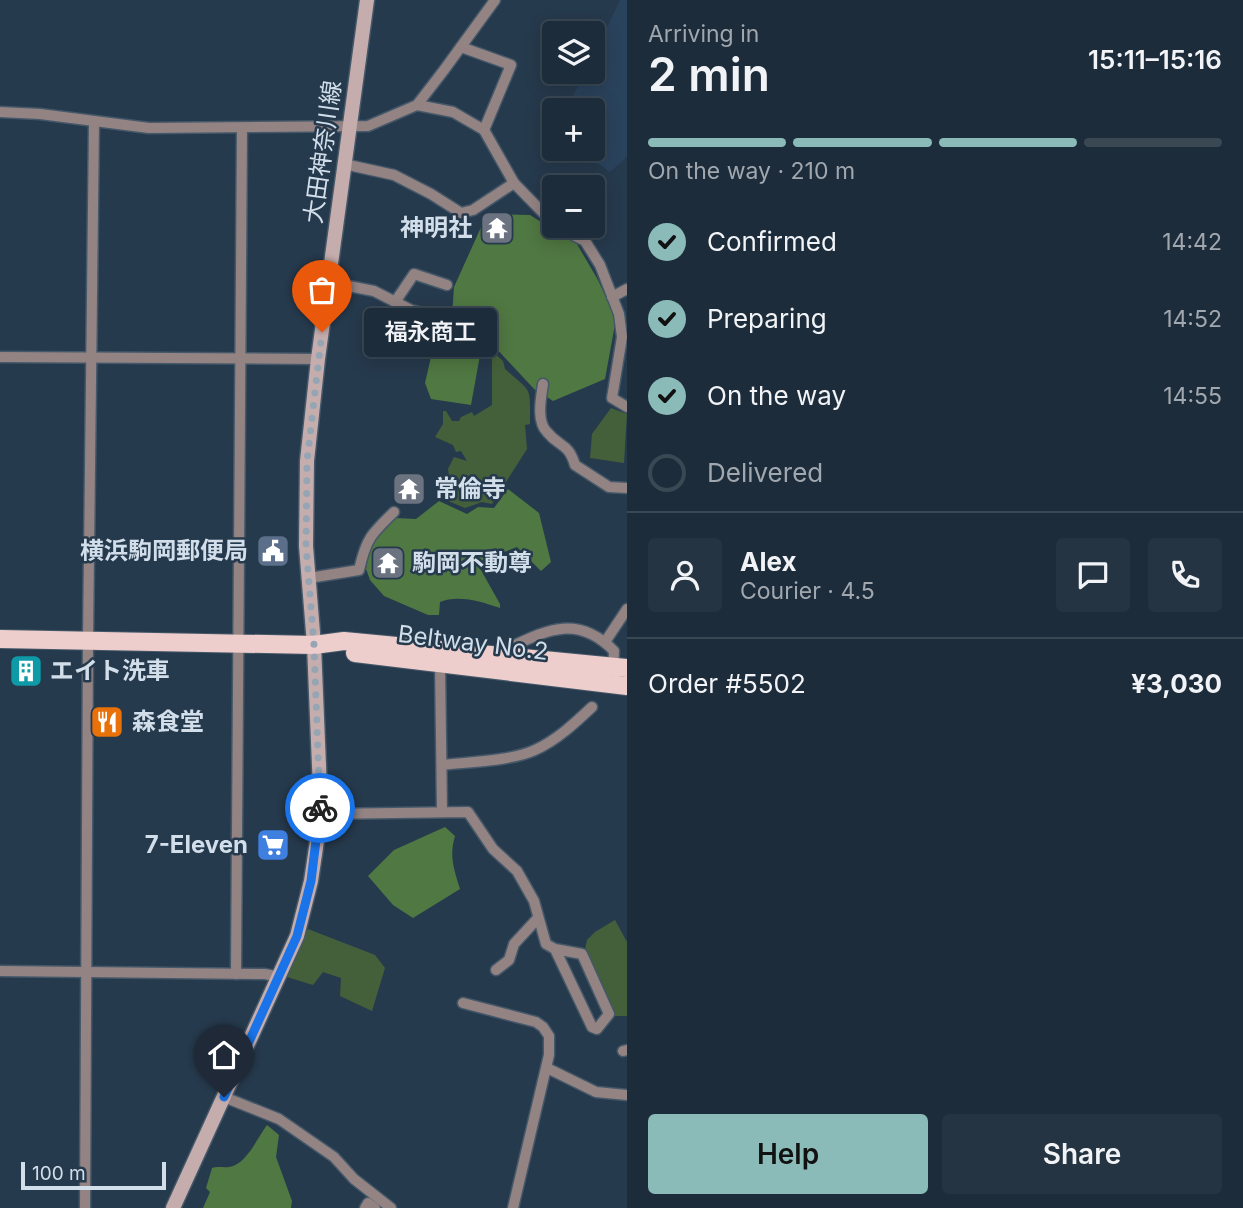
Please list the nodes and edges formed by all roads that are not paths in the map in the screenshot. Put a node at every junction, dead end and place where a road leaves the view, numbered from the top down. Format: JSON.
{"nodes":[{"id":1,"x":367,"y":0,"type":"edge"},
{"id":2,"x":495,"y":0,"type":"edge"},
{"id":3,"x":461,"y":47,"type":"junction"},
{"id":4,"x":417,"y":105,"type":"junction"},
{"id":5,"x":0,"y":112,"type":"edge"},
{"id":6,"x":94,"y":122,"type":"junction"},
{"id":7,"x":349,"y":126,"type":"junction"},
{"id":8,"x":242,"y":128,"type":"junction"},
{"id":9,"x":484,"y":130,"type":"junction"},
{"id":10,"x":344,"y":164,"type":"junction"},
{"id":11,"x":514,"y":183,"type":"junction"},
{"id":12,"x":542,"y":212,"type":"edge"},
{"id":13,"x":579,"y":238,"type":"edge"},
{"id":14,"x":328,"y":282,"type":"junction"},
{"id":15,"x":447,"y":285,"type":"dead end"},
{"id":16,"x":627,"y":289,"type":"edge"},
{"id":17,"x":612,"y":297,"type":"junction"},
{"id":18,"x":395,"y":302,"type":"junction"},
{"id":19,"x":423,"y":313,"type":"dead end"},
{"id":20,"x":0,"y":357,"type":"edge"},
{"id":21,"x":92,"y":358,"type":"junction"},
{"id":22,"x":241,"y":359,"type":"junction"},
{"id":23,"x":318,"y":359,"type":"junction"},
{"id":24,"x":543,"y":384,"type":"dead end"},
{"id":25,"x":627,"y":407,"type":"edge"},
{"id":26,"x":627,"y":487,"type":"edge"},
{"id":27,"x":394,"y":513,"type":"dead end"},
{"id":28,"x":309,"y":578,"type":"junction"},
{"id":29,"x":627,"y":610,"type":"edge"},
{"id":30,"x":0,"y":639,"type":"edge"},
{"id":31,"x":88,"y":640,"type":"junction"},
{"id":32,"x":605,"y":642,"type":"junction"},
{"id":33,"x":239,"y":643,"type":"junction"},
{"id":34,"x":314,"y":645,"type":"junction"},
{"id":35,"x":495,"y":655,"type":"junction"},
{"id":36,"x":440,"y":664,"type":"junction"},
{"id":37,"x":620,"y":676,"type":"edge"},
{"id":38,"x":592,"y":707,"type":"dead end"},
{"id":39,"x":442,"y":765,"type":"junction"},
{"id":40,"x":442,"y":811,"type":"junction"},
{"id":41,"x":321,"y":814,"type":"junction"},
{"id":42,"x":538,"y":918,"type":"junction"},
{"id":43,"x":555,"y":949,"type":"junction"},
{"id":44,"x":496,"y":970,"type":"dead end"},
{"id":45,"x":0,"y":971,"type":"edge"},
{"id":46,"x":87,"y":972,"type":"junction"},
{"id":47,"x":236,"y":974,"type":"junction"},
{"id":48,"x":280,"y":977,"type":"junction"},
{"id":49,"x":463,"y":1003,"type":"dead end"},
{"id":50,"x":547,"y":1068,"type":"junction"},
{"id":51,"x":627,"y":1095,"type":"edge"},
{"id":52,"x":224,"y":1097,"type":"junction"},
{"id":53,"x":85,"y":1208,"type":"edge"},
{"id":54,"x":173,"y":1208,"type":"edge"},
{"id":55,"x":365,"y":1208,"type":"edge"},
{"id":56,"x":375,"y":1208,"type":"edge"},
{"id":57,"x":391,"y":1208,"type":"edge"},
{"id":58,"x":513,"y":1208,"type":"edge"}],
"edges":[{"from":1,"to":7,"type":"main road","name":"大田神奈川線"},
{"from":2,"to":3,"type":"street"},
{"from":3,"to":4,"type":"street"},
{"from":3,"to":9,"type":"street"},
{"from":4,"to":7,"type":"street"},
{"from":4,"to":9,"type":"street"},
{"from":5,"to":6,"type":"street"},
{"from":6,"to":8,"type":"street"},
{"from":6,"to":21,"type":"street"},
{"from":7,"to":8,"type":"street"},
{"from":7,"to":10,"type":"main road","name":"大田神奈川線"},
{"from":8,"to":22,"type":"street"},
{"from":9,"to":11,"type":"street"},
{"from":10,"to":11,"type":"street"},
{"from":10,"to":14,"type":"main road","name":"大田神奈川線"},
{"from":11,"to":12,"type":"street"},
{"from":13,"to":17,"type":"street"},
{"from":14,"to":18,"type":"street"},
{"from":14,"to":23,"type":"main road","name":"大田神奈川線"},
{"from":15,"to":18,"type":"street"},
{"from":16,"to":17,"type":"street"},
{"from":17,"to":25,"type":"street"},
{"from":18,"to":19,"type":"street"},
{"from":20,"to":21,"type":"street"},
{"from":21,"to":22,"type":"street"},
{"from":21,"to":31,"type":"street"},
{"from":22,"to":23,"type":"street"},
{"from":22,"to":33,"type":"street"},
{"from":23,"to":28,"type":"main road","name":"大田神奈川線"},
{"from":24,"to":26,"type":"street"},
{"from":27,"to":28,"type":"street"},
{"from":28,"to":34,"type":"main road","name":"大田神奈川線"},
{"from":29,"to":32,"type":"street"},
{"from":30,"to":31,"type":"main road","name":"Beltway No.2"},
{"from":31,"to":33,"type":"main road","name":"Beltway No.2"},
{"from":31,"to":46,"type":"street"},
{"from":32,"to":35,"type":"street"},
{"from":32,"to":37,"type":"street"},
{"from":33,"to":34,"type":"main road","name":"Beltway No.2"},
{"from":33,"to":47,"type":"street"},
{"from":34,"to":35,"type":"main road","name":"Beltway No.2"},
{"from":34,"to":36,"type":"main road","name":"Beltway No.2"},
{"from":34,"to":41,"type":"main road","name":"大田神奈川線"},
{"from":35,"to":37,"type":"main road","name":"Beltway No.2"},
{"from":36,"to":37,"type":"main road","name":"Beltway No.2"},
{"from":36,"to":39,"type":"street"},
{"from":38,"to":39,"type":"street"},
{"from":39,"to":40,"type":"street"},
{"from":40,"to":41,"type":"street"},
{"from":40,"to":42,"type":"street"},
{"from":41,"to":48,"type":"main road","name":"大田神奈川線"},
{"from":42,"to":43,"type":"street"},
{"from":42,"to":44,"type":"street"},
{"from":43,"to":43,"type":"street"},
{"from":45,"to":46,"type":"street"},
{"from":46,"to":47,"type":"street"},
{"from":46,"to":53,"type":"street"},
{"from":47,"to":48,"type":"street"},
{"from":48,"to":52,"type":"main road","name":"大田神奈川線"},
{"from":49,"to":50,"type":"street"},
{"from":50,"to":51,"type":"street"},
{"from":50,"to":58,"type":"street"},
{"from":52,"to":54,"type":"main road","name":"大田神奈川線"},
{"from":52,"to":57,"type":"street"},
{"from":55,"to":56,"type":"street"}]}
